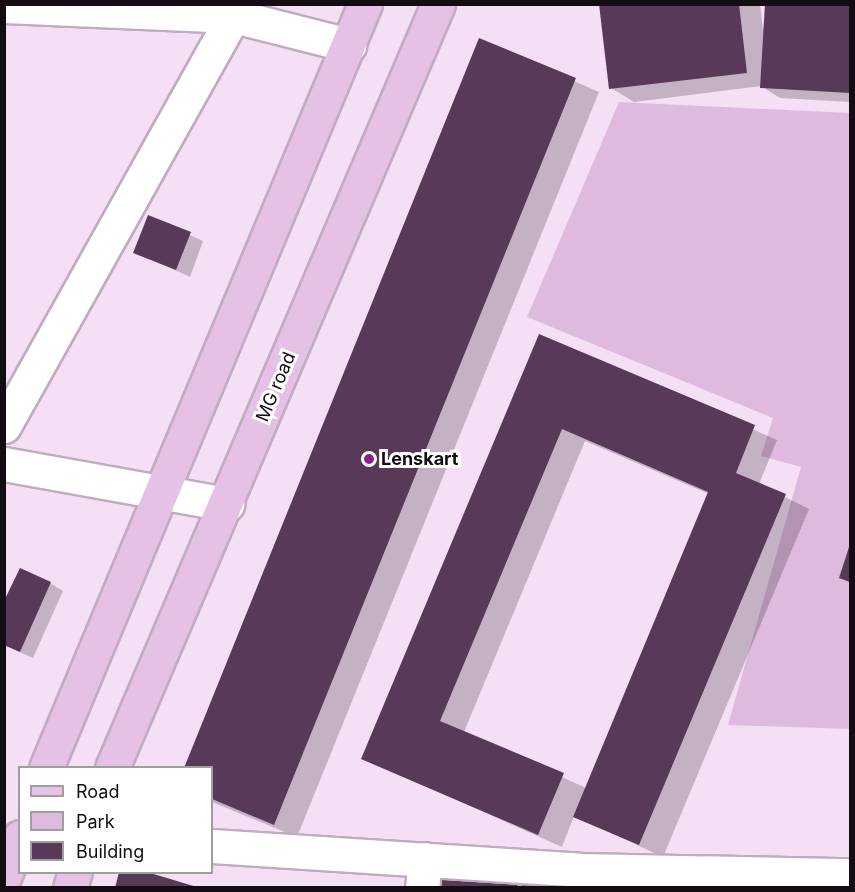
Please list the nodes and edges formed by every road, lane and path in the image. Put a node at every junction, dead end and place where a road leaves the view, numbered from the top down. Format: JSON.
{"nodes":[{"id":1,"x":365,"y":4,"type":"edge"},
{"id":2,"x":438,"y":4,"type":"edge"},
{"id":3,"x":4,"y":6,"type":"edge"},
{"id":4,"x":237,"y":10,"type":"edge"},
{"id":5,"x":349,"y":45,"type":"junction"},
{"id":6,"x":4,"y":426,"type":"edge"},
{"id":7,"x":4,"y":464,"type":"edge"},
{"id":8,"x":159,"y":490,"type":"junction"},
{"id":9,"x":227,"y":504,"type":"junction"},
{"id":10,"x":47,"y":766,"type":"edge"},
{"id":11,"x":112,"y":766,"type":"edge"},
{"id":12,"x":213,"y":846,"type":"edge"},
{"id":13,"x":424,"y":874,"type":"edge"},
{"id":14,"x":850,"y":875,"type":"edge"},
{"id":15,"x":579,"y":879,"type":"edge"}],
"edges":[{"from":1,"to":5,"type":"main road"},
{"from":2,"to":9,"type":"main road","name":"MG road"},
{"from":3,"to":4,"type":"street"},
{"from":4,"to":5,"type":"street"},
{"from":4,"to":6,"type":"street"},
{"from":5,"to":8,"type":"main road"},
{"from":7,"to":8,"type":"street"},
{"from":8,"to":9,"type":"street"},
{"from":8,"to":10,"type":"main road"},
{"from":9,"to":11,"type":"main road","name":"MG road"},
{"from":12,"to":13,"type":"street"},
{"from":13,"to":15,"type":"street"},
{"from":14,"to":15,"type":"street"}]}
